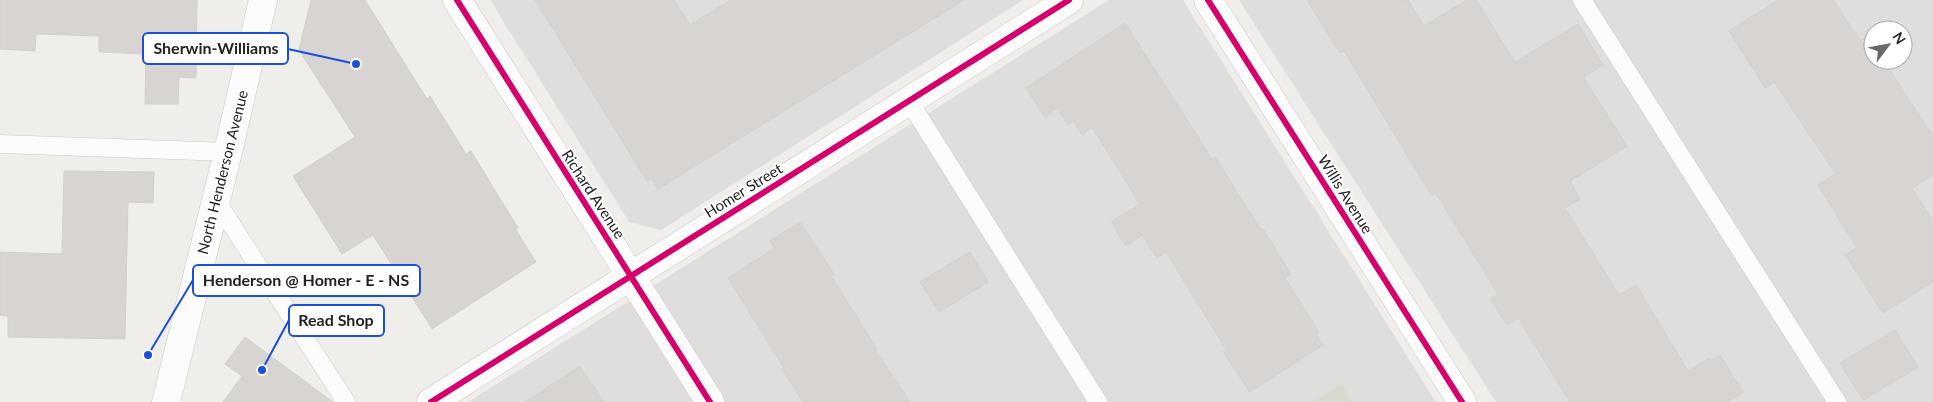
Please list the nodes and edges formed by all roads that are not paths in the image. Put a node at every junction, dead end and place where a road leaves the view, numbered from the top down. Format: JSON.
{"nodes":[{"id":1,"x":263,"y":0,"type":"edge"},
{"id":2,"x":457,"y":0,"type":"edge"},
{"id":3,"x":1069,"y":0,"type":"edge"},
{"id":4,"x":1208,"y":0,"type":"edge"},
{"id":5,"x":1582,"y":0,"type":"edge"},
{"id":6,"x":909,"y":101,"type":"junction"},
{"id":7,"x":0,"y":144,"type":"edge"},
{"id":8,"x":228,"y":152,"type":"junction"},
{"id":9,"x":215,"y":199,"type":"junction"},
{"id":10,"x":631,"y":276,"type":"junction"},
{"id":11,"x":166,"y":402,"type":"edge"},
{"id":12,"x":346,"y":402,"type":"edge"},
{"id":13,"x":431,"y":402,"type":"edge"},
{"id":14,"x":710,"y":402,"type":"edge"},
{"id":15,"x":1098,"y":402,"type":"edge"},
{"id":16,"x":1462,"y":402,"type":"edge"},
{"id":17,"x":1837,"y":402,"type":"edge"}],
"edges":[{"from":1,"to":8,"type":"street","name":"North Henderson Avenue"},
{"from":2,"to":10,"type":"street","name":"Richard Avenue"},
{"from":3,"to":6,"type":"street","name":"Homer Street"},
{"from":4,"to":16,"type":"street","name":"Willis Avenue"},
{"from":5,"to":17,"type":"lane"},
{"from":6,"to":10,"type":"street","name":"Homer Street"},
{"from":6,"to":15,"type":"lane"},
{"from":7,"to":8,"type":"lane"},
{"from":8,"to":9,"type":"street","name":"North Henderson Avenue"},
{"from":9,"to":11,"type":"street","name":"North Henderson Avenue"},
{"from":9,"to":12,"type":"lane"},
{"from":10,"to":13,"type":"street","name":"Homer Street"},
{"from":10,"to":14,"type":"street","name":"Richard Avenue"}]}
